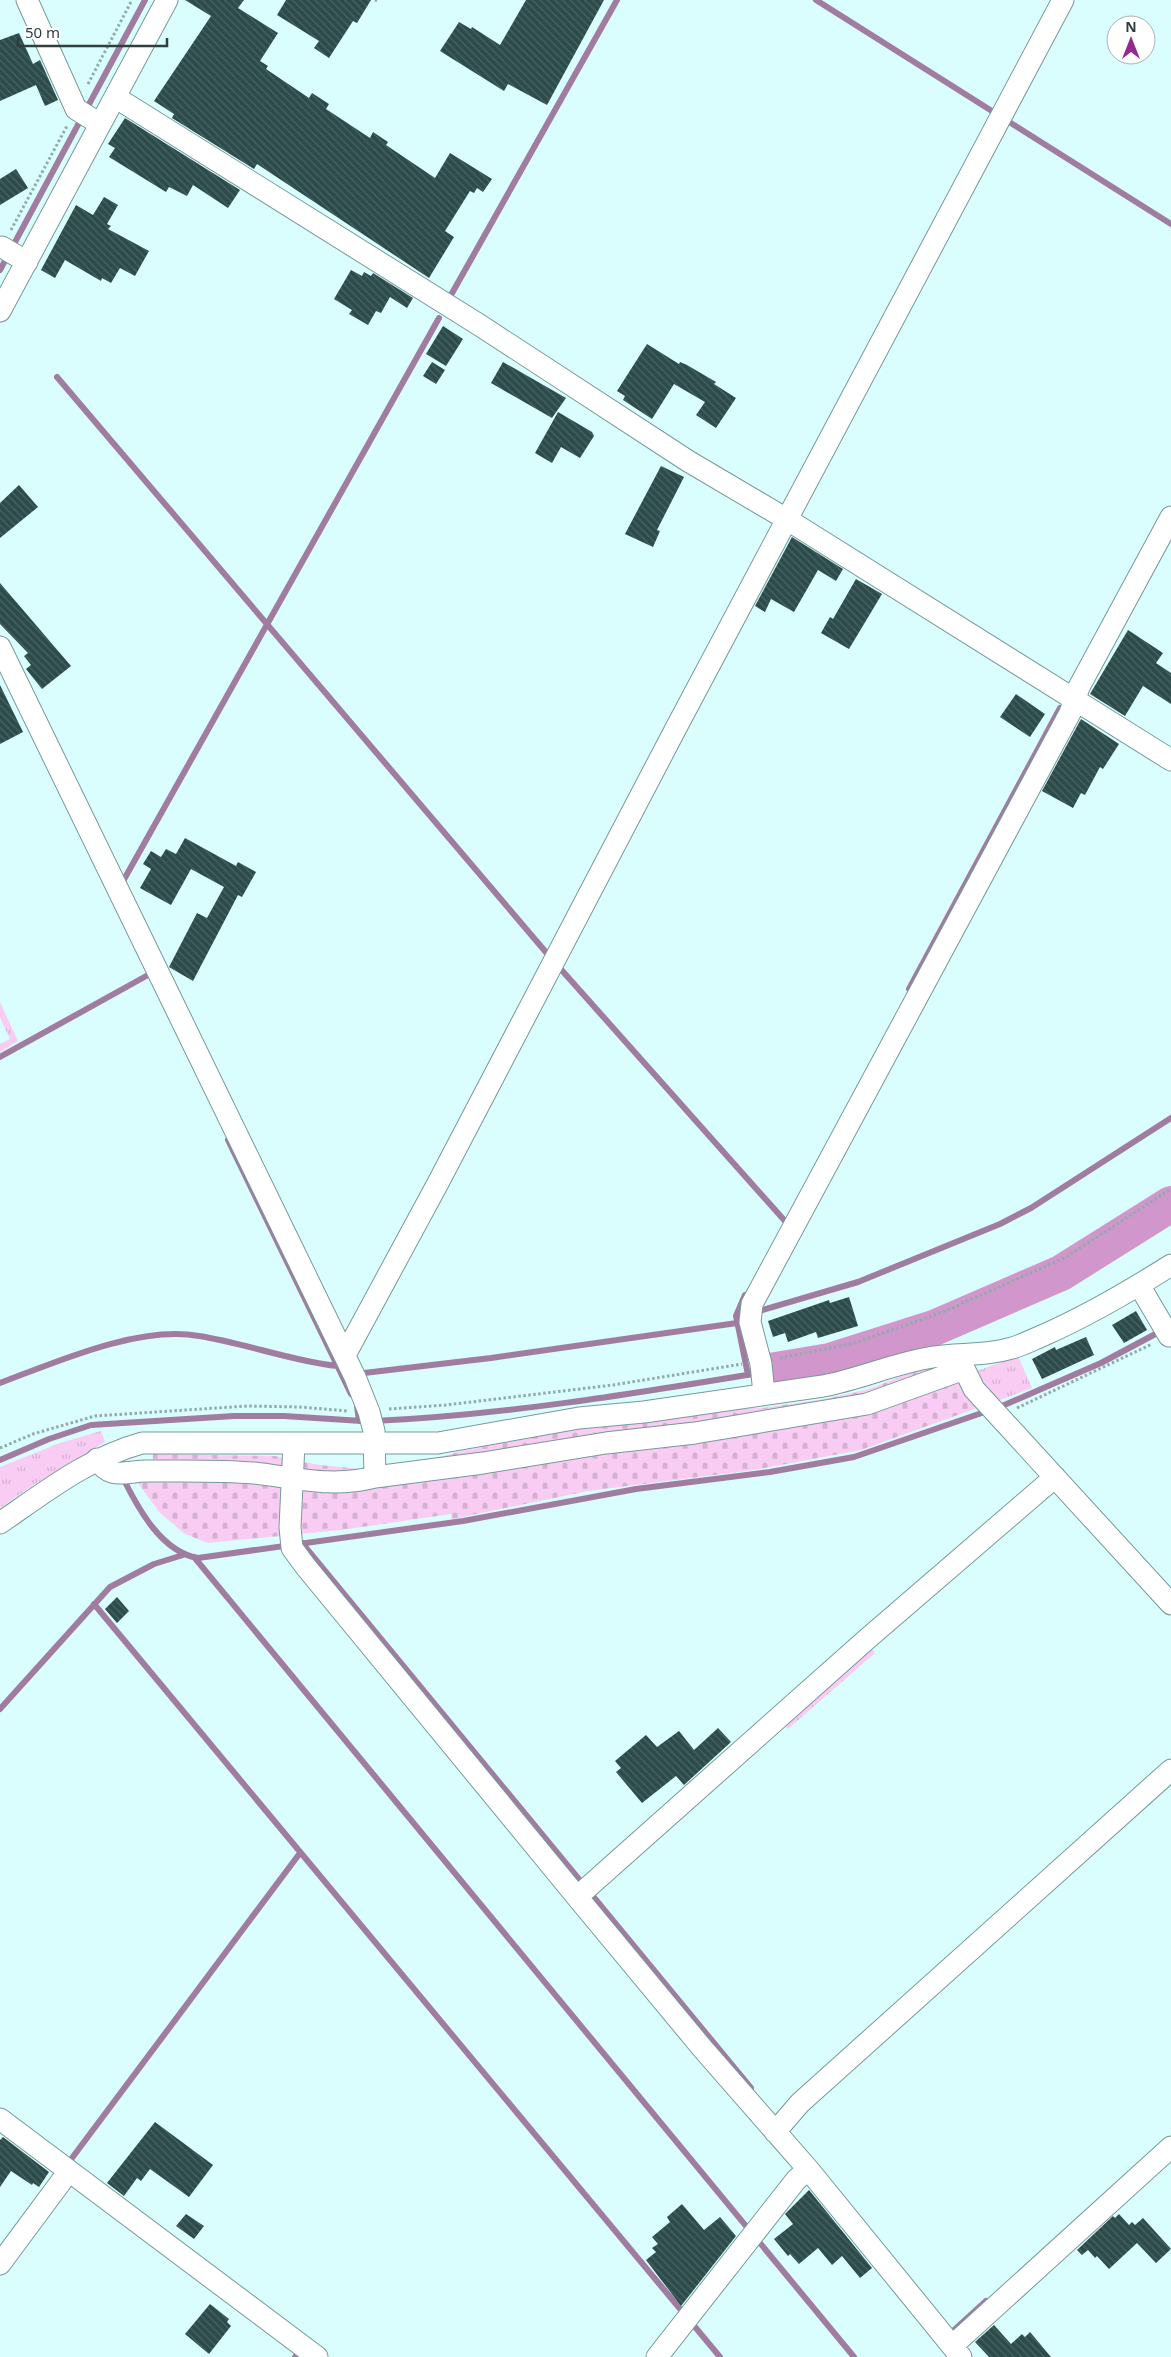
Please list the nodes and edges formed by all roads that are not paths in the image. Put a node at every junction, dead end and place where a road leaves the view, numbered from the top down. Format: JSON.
{"nodes":[{"id":1,"x":27,"y":0,"type":"edge"},
{"id":2,"x":167,"y":0,"type":"edge"},
{"id":3,"x":1063,"y":0,"type":"edge"},
{"id":4,"x":115,"y":97,"type":"junction"},
{"id":5,"x":85,"y":114,"type":"junction"},
{"id":6,"x":0,"y":310,"type":"edge"},
{"id":7,"x":1171,"y":517,"type":"edge"},
{"id":8,"x":788,"y":520,"type":"junction"},
{"id":9,"x":0,"y":646,"type":"edge"},
{"id":10,"x":1075,"y":700,"type":"junction"},
{"id":11,"x":1171,"y":760,"type":"edge"},
{"id":12,"x":1171,"y":1266,"type":"edge"},
{"id":13,"x":1139,"y":1285,"type":"junction"},
{"id":14,"x":1166,"y":1331,"type":"road end"},
{"id":15,"x":345,"y":1355,"type":"junction"},
{"id":16,"x":961,"y":1362,"type":"junction"},
{"id":17,"x":757,"y":1373,"type":"junction"},
{"id":18,"x":368,"y":1422,"type":"junction"},
{"id":19,"x":294,"y":1444,"type":"junction"},
{"id":20,"x":97,"y":1459,"type":"junction"},
{"id":21,"x":375,"y":1477,"type":"junction"},
{"id":22,"x":292,"y":1480,"type":"junction"},
{"id":23,"x":1050,"y":1481,"type":"junction"},
{"id":24,"x":0,"y":1523,"type":"edge"},
{"id":25,"x":1171,"y":1604,"type":"edge"},
{"id":26,"x":1171,"y":1770,"type":"edge"},
{"id":27,"x":583,"y":1891,"type":"junction"},
{"id":28,"x":0,"y":2119,"type":"edge"},
{"id":29,"x":780,"y":2126,"type":"junction"},
{"id":30,"x":1171,"y":2147,"type":"edge"},
{"id":31,"x":808,"y":2169,"type":"junction"},
{"id":32,"x":70,"y":2171,"type":"junction"},
{"id":33,"x":0,"y":2264,"type":"edge"},
{"id":34,"x":958,"y":2345,"type":"edge"},
{"id":35,"x":317,"y":2357,"type":"edge"},
{"id":36,"x":657,"y":2357,"type":"edge"}],
"edges":[{"from":1,"to":5,"type":"street"},
{"from":2,"to":4,"type":"street"},
{"from":3,"to":8,"type":"street"},
{"from":4,"to":5,"type":"street"},
{"from":4,"to":8,"type":"street"},
{"from":5,"to":6,"type":"street"},
{"from":7,"to":10,"type":"street"},
{"from":8,"to":10,"type":"street"},
{"from":8,"to":15,"type":"street"},
{"from":9,"to":15,"type":"street"},
{"from":10,"to":11,"type":"street"},
{"from":10,"to":17,"type":"street"},
{"from":12,"to":13,"type":"street"},
{"from":13,"to":14,"type":"street"},
{"from":13,"to":16,"type":"street"},
{"from":15,"to":18,"type":"street"},
{"from":16,"to":17,"type":"street"},
{"from":16,"to":21,"type":"street"},
{"from":16,"to":23,"type":"street"},
{"from":17,"to":18,"type":"street"},
{"from":18,"to":19,"type":"street"},
{"from":18,"to":21,"type":"street"},
{"from":19,"to":20,"type":"street"},
{"from":19,"to":22,"type":"street"},
{"from":20,"to":22,"type":"street"},
{"from":20,"to":24,"type":"street"},
{"from":21,"to":22,"type":"street"},
{"from":22,"to":27,"type":"street"},
{"from":23,"to":25,"type":"street"},
{"from":23,"to":27,"type":"street"},
{"from":26,"to":29,"type":"street"},
{"from":27,"to":29,"type":"street"},
{"from":28,"to":32,"type":"street"},
{"from":29,"to":31,"type":"street"},
{"from":30,"to":34,"type":"street"},
{"from":31,"to":34,"type":"street"},
{"from":31,"to":36,"type":"street"},
{"from":32,"to":33,"type":"street"},
{"from":32,"to":35,"type":"street"}]}
